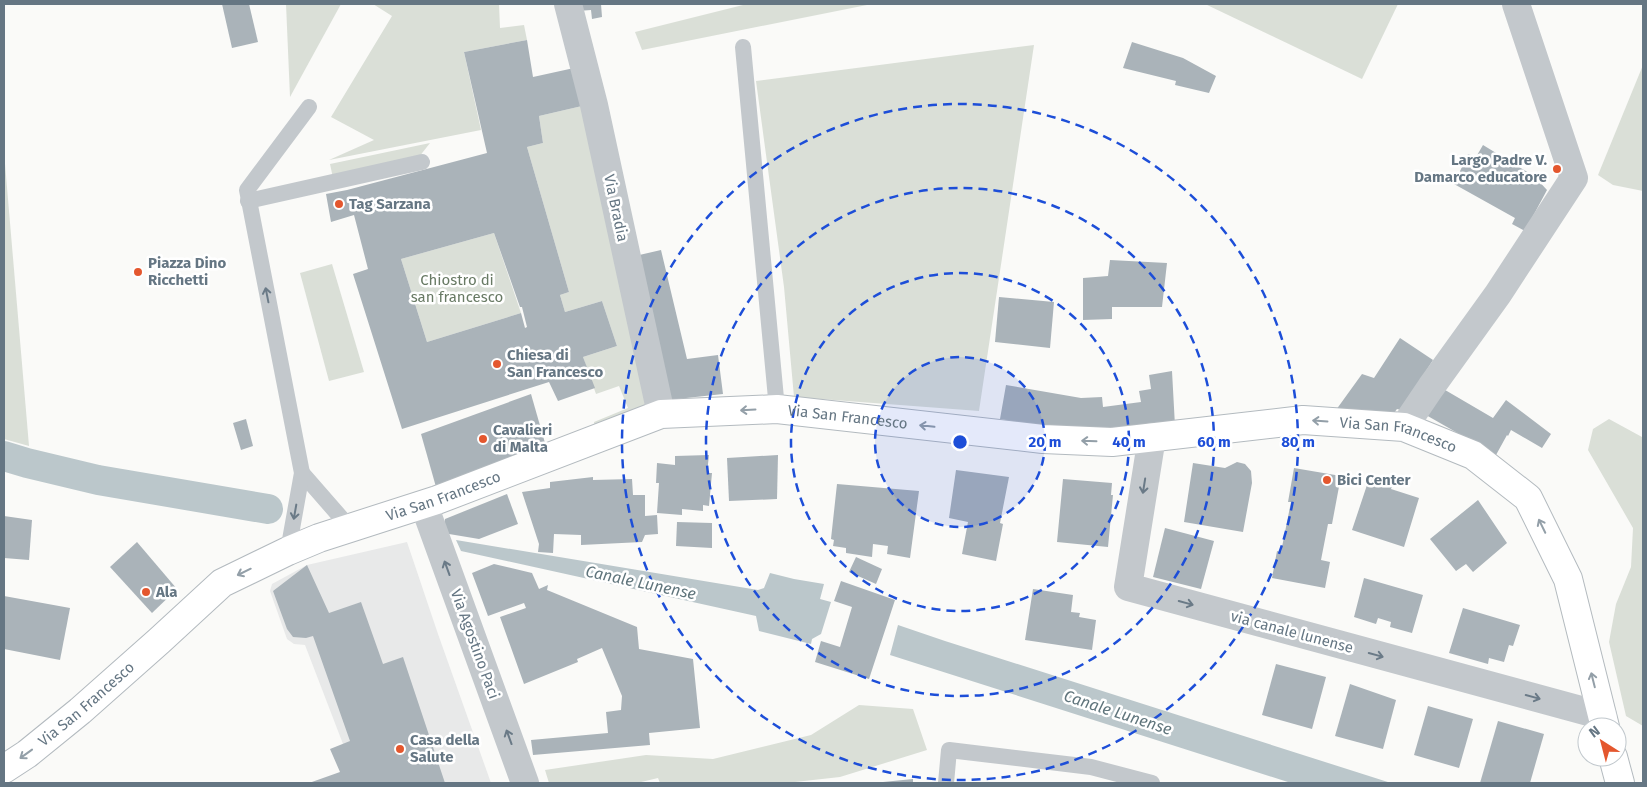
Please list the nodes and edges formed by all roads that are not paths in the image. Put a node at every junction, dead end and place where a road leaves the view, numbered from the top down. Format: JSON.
{"nodes":[{"id":1,"x":568,"y":4,"type":"edge"},
{"id":2,"x":1516,"y":4,"type":"edge"},
{"id":3,"x":743,"y":47,"type":"dead end"},
{"id":4,"x":309,"y":106,"type":"dead end"},
{"id":5,"x":422,"y":162,"type":"dead end"},
{"id":6,"x":248,"y":195,"type":"junction"},
{"id":7,"x":777,"y":409,"type":"junction"},
{"id":8,"x":661,"y":414,"type":"junction"},
{"id":9,"x":1404,"y":427,"type":"junction"},
{"id":10,"x":1152,"y":438,"type":"junction"},
{"id":11,"x":302,"y":473,"type":"junction"},
{"id":12,"x":424,"y":504,"type":"junction"},
{"id":13,"x":350,"y":528,"type":"junction"},
{"id":14,"x":288,"y":551,"type":"junction"},
{"id":15,"x":1586,"y":717,"type":"edge"},
{"id":16,"x":1603,"y":717,"type":"edge"},
{"id":17,"x":4,"y":769,"type":"edge"},
{"id":18,"x":525,"y":783,"type":"edge"},
{"id":19,"x":946,"y":783,"type":"edge"},
{"id":20,"x":1152,"y":783,"type":"edge"}],
"edges":[{"from":1,"to":8,"type":"street","name":"Via Bradia"},
{"from":2,"to":9,"type":"street"},
{"from":3,"to":7,"type":"lane"},
{"from":4,"to":6,"type":"lane"},
{"from":5,"to":6,"type":"lane"},
{"from":11,"to":6,"type":"lane","one_way":true},
{"from":7,"to":8,"type":"street","name":"Via San Francesco","one_way":true},
{"from":10,"to":7,"type":"street","name":"Via San Francesco","one_way":true},
{"from":8,"to":12,"type":"street","name":"Via San Francesco"},
{"from":9,"to":10,"type":"street","name":"Via San Francesco","one_way":true},
{"from":16,"to":9,"type":"street","name":"Via San Francesco","one_way":true},
{"from":10,"to":15,"type":"street","name":"via canale lunense","one_way":true},
{"from":11,"to":13,"type":"lane"},
{"from":11,"to":14,"type":"lane","one_way":true},
{"from":12,"to":13,"type":"street","name":"Via San Francesco"},
{"from":18,"to":12,"type":"street","name":"Via Agostino Paci","one_way":true},
{"from":13,"to":14,"type":"street","name":"Via San Francesco"},
{"from":14,"to":17,"type":"street","name":"Via San Francesco","one_way":true},
{"from":19,"to":20,"type":"lane"}]}
